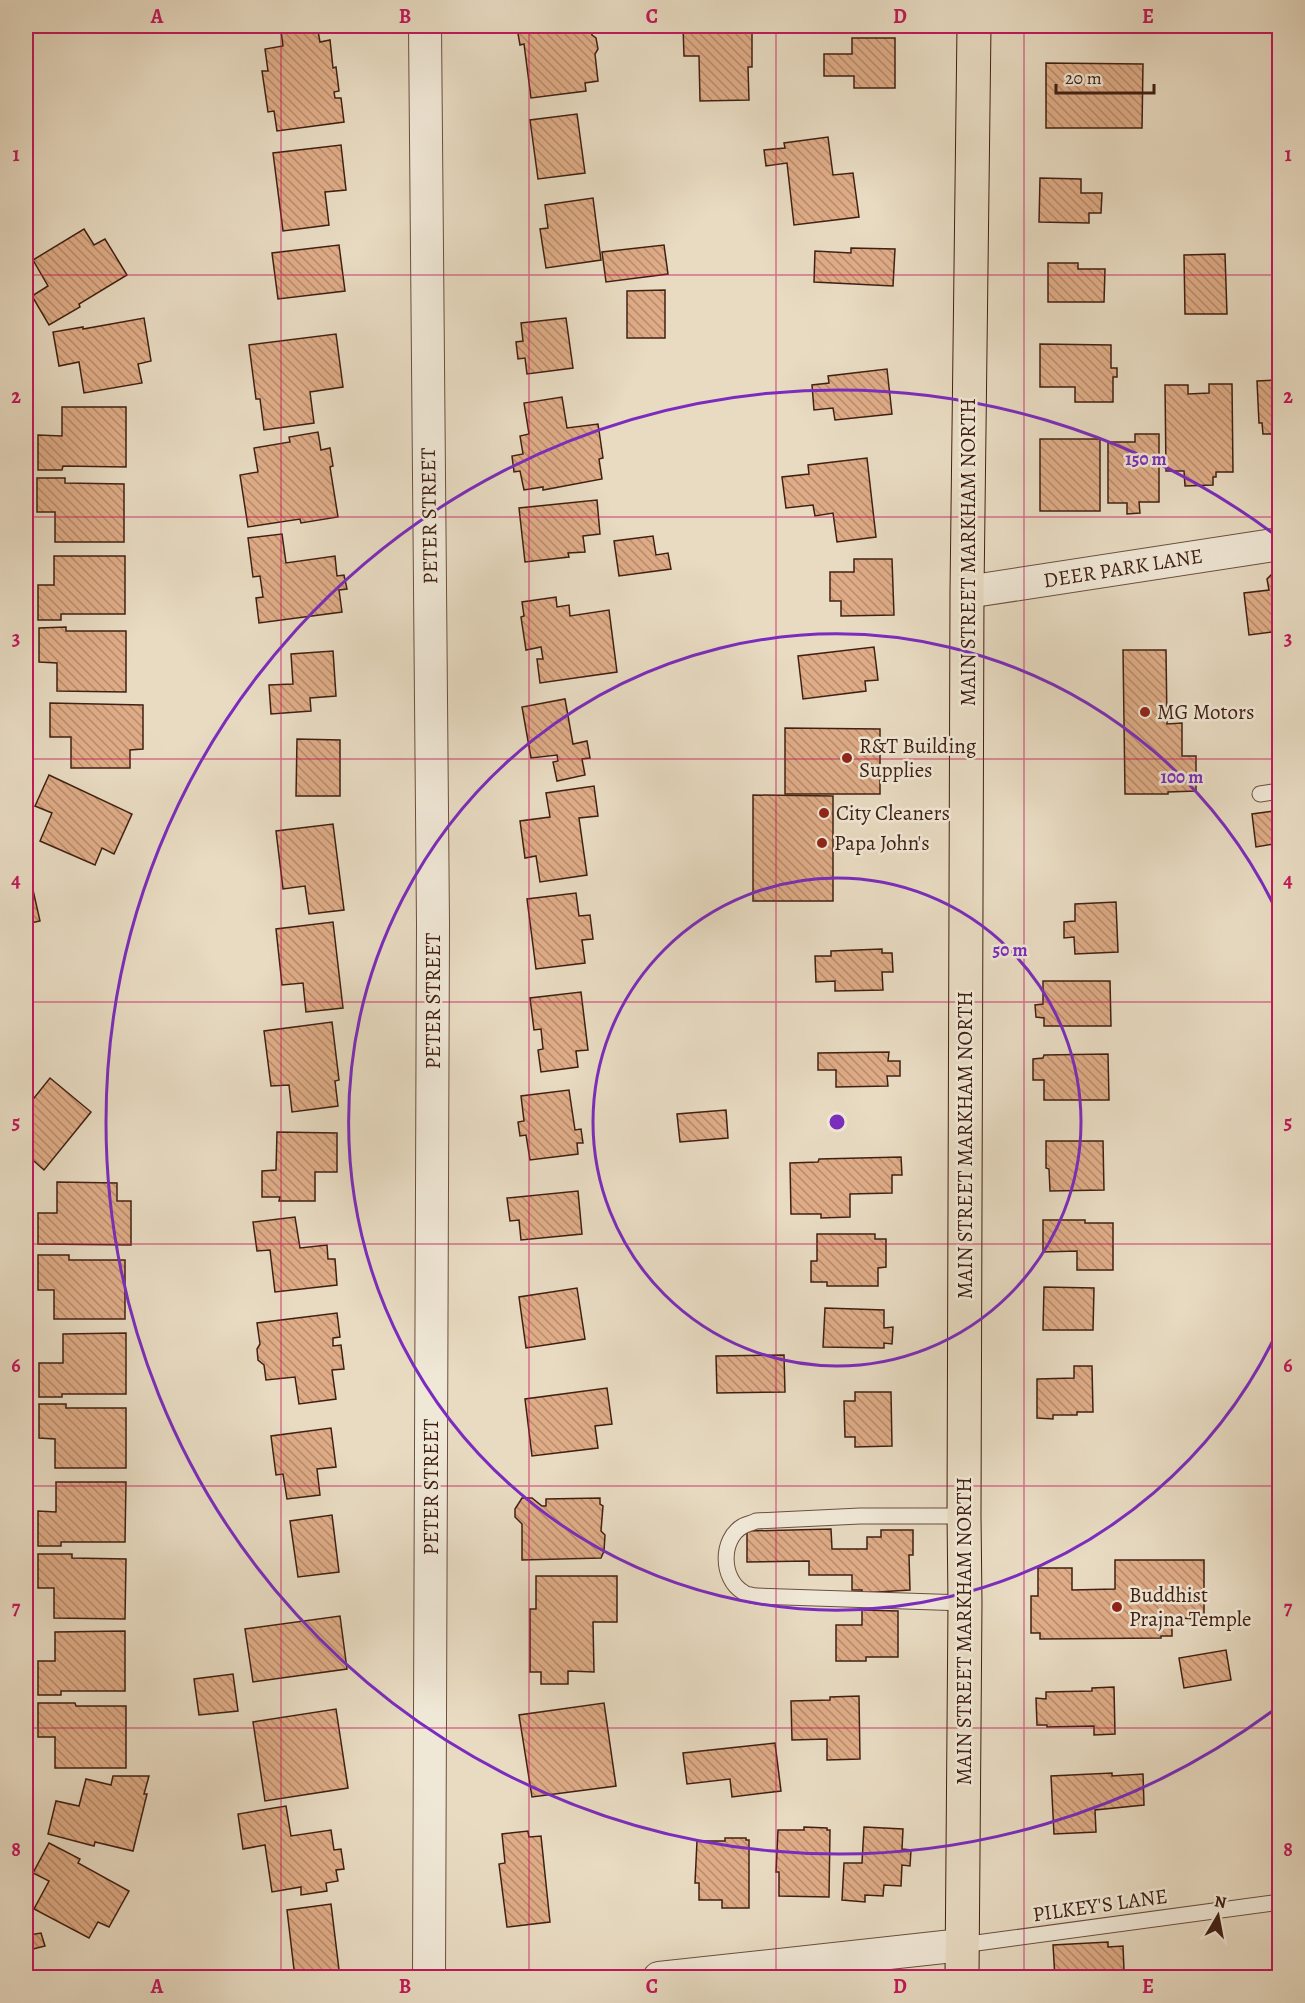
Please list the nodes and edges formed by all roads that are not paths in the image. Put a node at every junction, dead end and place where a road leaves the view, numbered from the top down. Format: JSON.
{"nodes":[{"id":1,"x":424,"y":26,"type":"edge"},
{"id":2,"x":974,"y":26,"type":"edge"},
{"id":3,"x":1280,"y":544,"type":"edge"},
{"id":4,"x":967,"y":592,"type":"junction"},
{"id":5,"x":1280,"y":791,"type":"edge"},
{"id":6,"x":1260,"y":794,"type":"dead end"},
{"id":7,"x":964,"y":1516,"type":"junction"},
{"id":8,"x":965,"y":1603,"type":"junction"},
{"id":9,"x":1280,"y":1902,"type":"edge"},
{"id":10,"x":962,"y":1945,"type":"junction"},
{"id":11,"x":429,"y":1977,"type":"edge"},
{"id":12,"x":659,"y":1977,"type":"edge"},
{"id":13,"x":962,"y":1977,"type":"edge"}],
"edges":[{"from":1,"to":11,"type":"street","name":"PETER STREET"},
{"from":2,"to":4,"type":"main road","name":"MAIN STREET MARKHAM NORTH"},
{"from":3,"to":4,"type":"street","name":"DEER PARK LANE"},
{"from":4,"to":7,"type":"main road","name":"MAIN STREET MARKHAM NORTH"},
{"from":5,"to":6,"type":"lane"},
{"from":7,"to":8,"type":"main road","name":"MAIN STREET MARKHAM NORTH"},
{"from":7,"to":8,"type":"lane"},
{"from":8,"to":10,"type":"main road","name":"MAIN STREET MARKHAM NORTH"},
{"from":9,"to":10,"type":"lane","name":"PILKEY'S LANE"},
{"from":10,"to":12,"type":"street"},
{"from":10,"to":13,"type":"main road","name":"MAIN STREET MARKHAM NORTH"}]}
